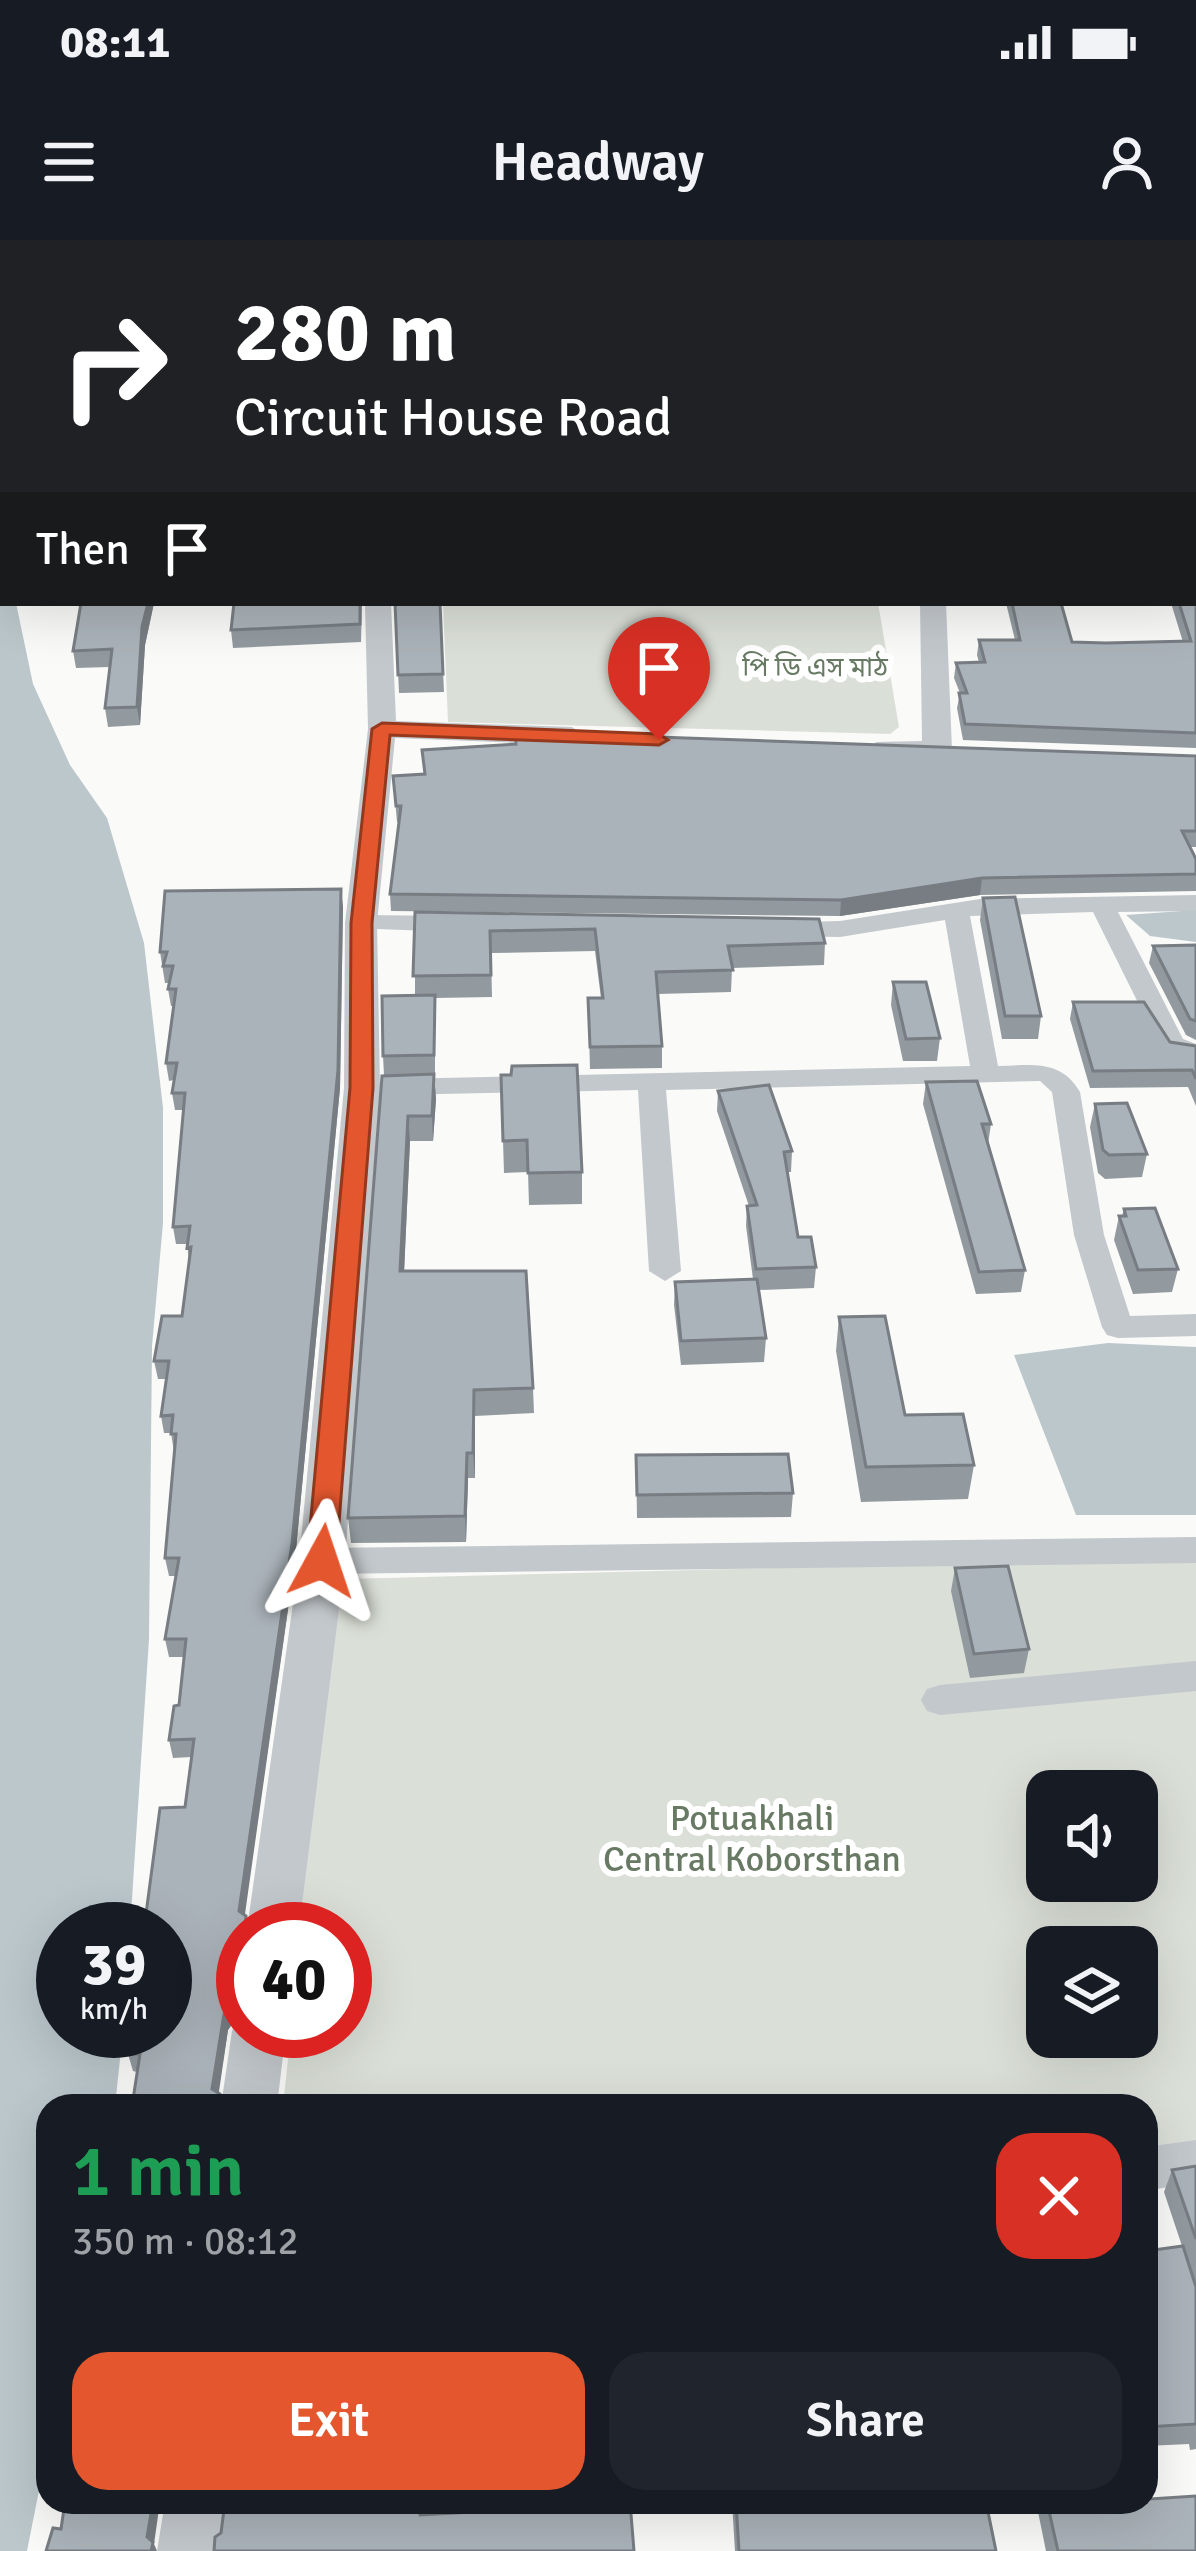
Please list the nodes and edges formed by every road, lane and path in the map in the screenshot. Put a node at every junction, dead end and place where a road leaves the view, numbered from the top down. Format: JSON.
{"nodes":[{"id":1,"x":378,"y":606,"type":"edge"},
{"id":2,"x":933,"y":606,"type":"edge"},
{"id":3,"x":382,"y":729,"type":"junction"},
{"id":4,"x":613,"y":738,"type":"edge"},
{"id":5,"x":867,"y":748,"type":"edge"},
{"id":6,"x":1196,"y":903,"type":"edge"},
{"id":7,"x":1103,"y":908,"type":"junction"},
{"id":8,"x":956,"y":909,"type":"junction"},
{"id":9,"x":361,"y":923,"type":"junction"},
{"id":10,"x":481,"y":925,"type":"edge"},
{"id":11,"x":745,"y":928,"type":"edge"},
{"id":12,"x":1196,"y":1052,"type":"edge"},
{"id":13,"x":985,"y":1073,"type":"junction"},
{"id":14,"x":652,"y":1084,"type":"junction"},
{"id":15,"x":362,"y":1088,"type":"junction"},
{"id":16,"x":665,"y":1271,"type":"dead end"},
{"id":17,"x":1196,"y":1325,"type":"edge"},
{"id":18,"x":1196,"y":1550,"type":"edge"},
{"id":19,"x":322,"y":1561,"type":"junction"},
{"id":20,"x":1196,"y":1676,"type":"edge"},
{"id":21,"x":940,"y":1700,"type":"dead end"},
{"id":22,"x":277,"y":1902,"type":"edge"},
{"id":23,"x":255,"y":2058,"type":"edge"},
{"id":24,"x":251,"y":2094,"type":"edge"},
{"id":25,"x":1196,"y":2162,"type":"edge"},
{"id":26,"x":1158,"y":2167,"type":"edge"},
{"id":27,"x":195,"y":2514,"type":"edge"},
{"id":28,"x":190,"y":2551,"type":"edge"}],
"edges":[{"from":1,"to":3,"type":"street"},
{"from":2,"to":5,"type":"street"},
{"from":3,"to":4,"type":"street"},
{"from":3,"to":9,"type":"street"},
{"from":6,"to":7,"type":"street"},
{"from":7,"to":8,"type":"street"},
{"from":7,"to":12,"type":"street"},
{"from":8,"to":11,"type":"street"},
{"from":8,"to":13,"type":"street"},
{"from":9,"to":10,"type":"street"},
{"from":9,"to":15,"type":"street"},
{"from":13,"to":14,"type":"street"},
{"from":13,"to":17,"type":"street"},
{"from":14,"to":15,"type":"street"},
{"from":14,"to":16,"type":"street"},
{"from":15,"to":19,"type":"street"},
{"from":18,"to":19,"type":"street"},
{"from":19,"to":22,"type":"street"},
{"from":20,"to":21,"type":"street"},
{"from":23,"to":24,"type":"street"},
{"from":25,"to":26,"type":"street"},
{"from":27,"to":28,"type":"street"}]}
